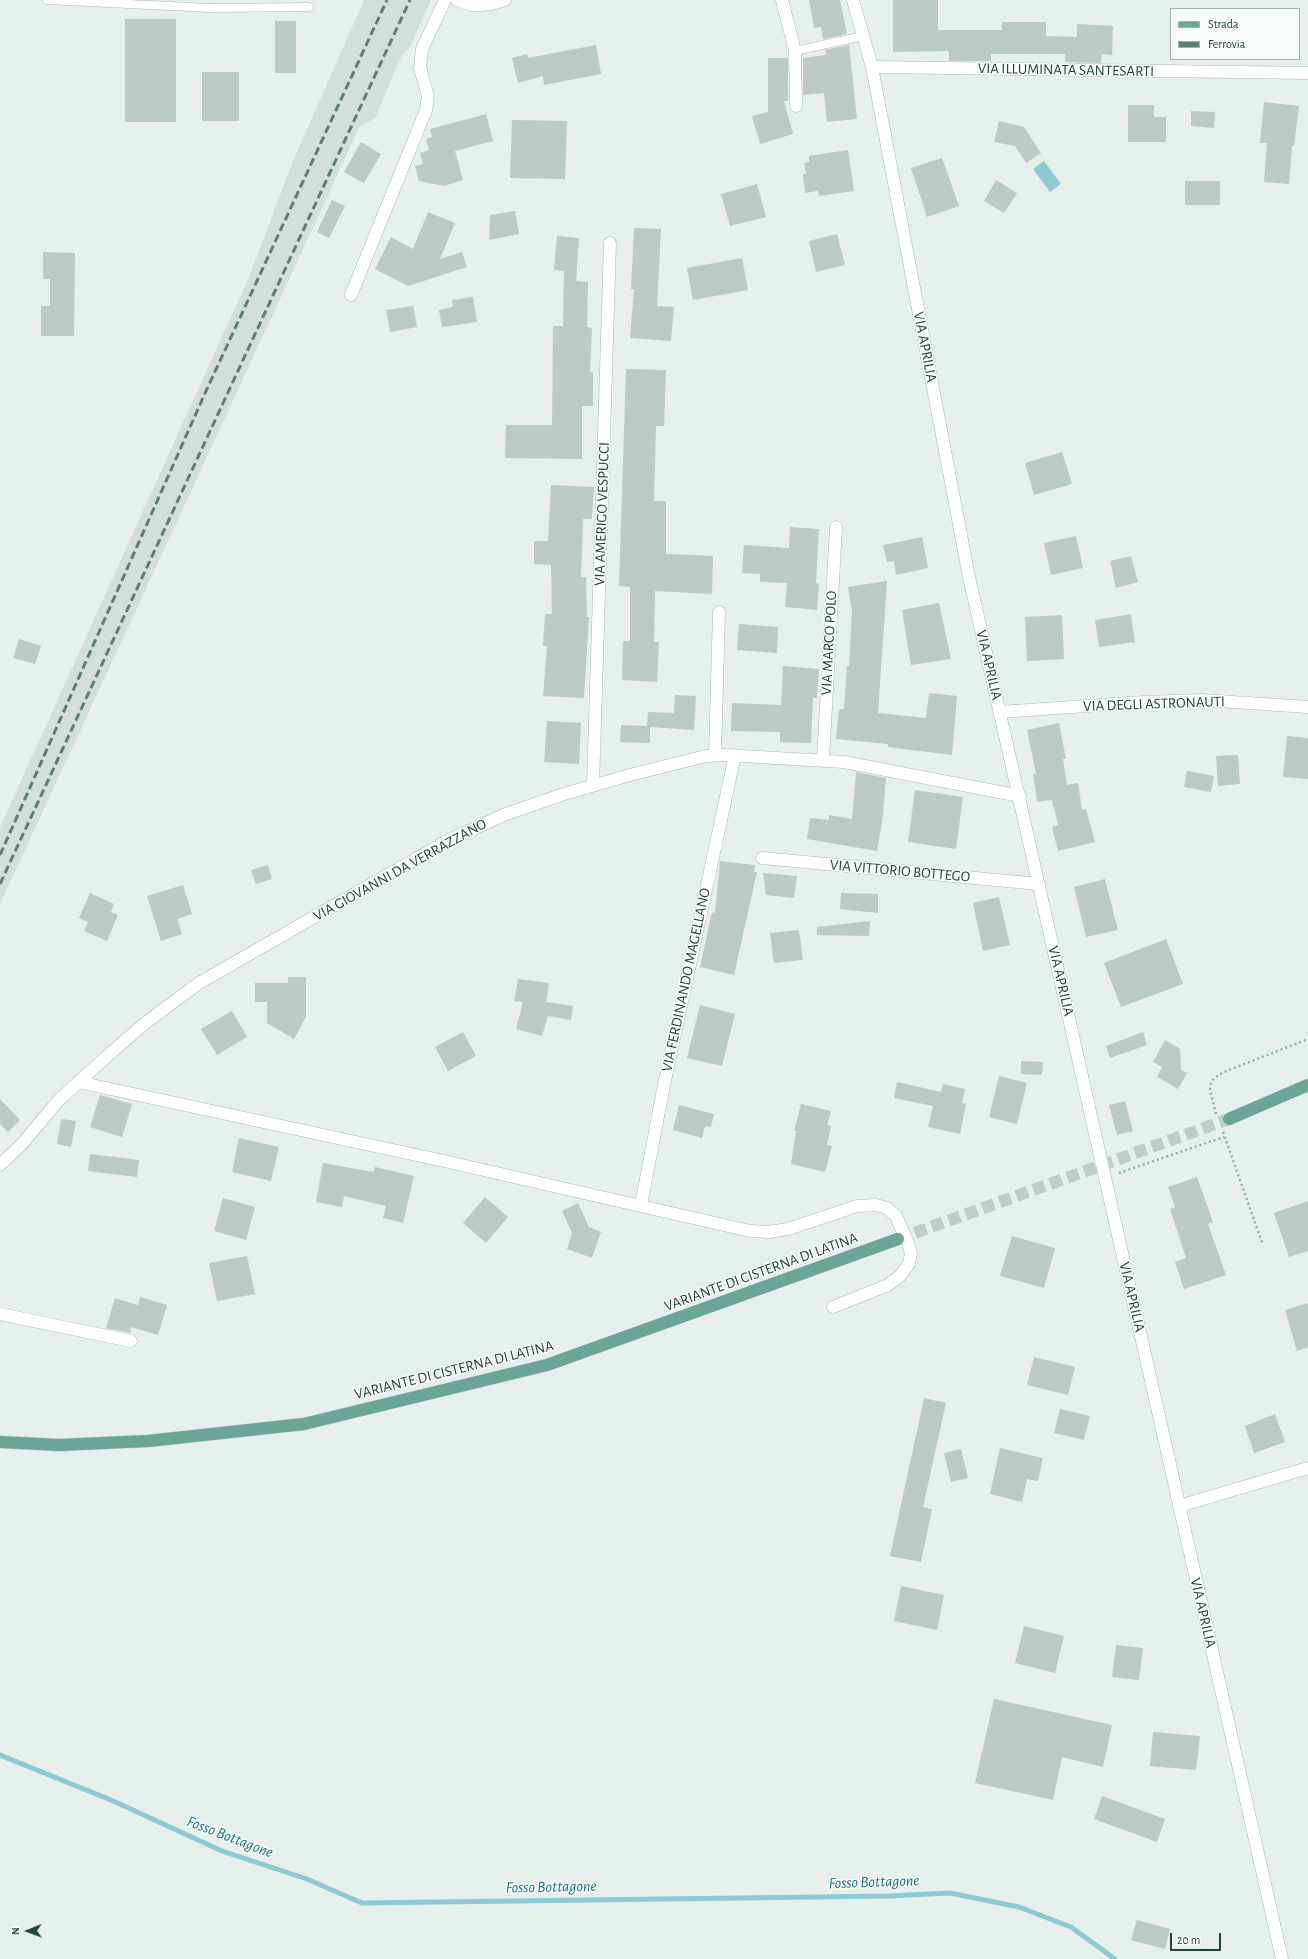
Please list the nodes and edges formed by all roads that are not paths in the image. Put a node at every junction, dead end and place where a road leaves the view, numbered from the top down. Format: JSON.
{"nodes":[{"id":1,"x":47,"y":0,"type":"edge"},
{"id":2,"x":445,"y":0,"type":"edge"},
{"id":3,"x":457,"y":0,"type":"edge"},
{"id":4,"x":505,"y":0,"type":"edge"},
{"id":5,"x":782,"y":0,"type":"edge"},
{"id":6,"x":853,"y":0,"type":"edge"},
{"id":7,"x":309,"y":7,"type":"dead end"},
{"id":8,"x":863,"y":36,"type":"junction"},
{"id":9,"x":795,"y":51,"type":"junction"},
{"id":10,"x":872,"y":67,"type":"junction"},
{"id":11,"x":1308,"y":73,"type":"edge"},
{"id":12,"x":796,"y":106,"type":"dead end"},
{"id":13,"x":610,"y":243,"type":"dead end"},
{"id":14,"x":351,"y":295,"type":"dead end"},
{"id":15,"x":836,"y":527,"type":"dead end"},
{"id":16,"x":719,"y":612,"type":"dead end"},
{"id":17,"x":1308,"y":707,"type":"edge"},
{"id":18,"x":1000,"y":712,"type":"junction"},
{"id":19,"x":715,"y":755,"type":"junction"},
{"id":20,"x":735,"y":755,"type":"junction"},
{"id":21,"x":822,"y":760,"type":"junction"},
{"id":22,"x":593,"y":785,"type":"junction"},
{"id":23,"x":1020,"y":796,"type":"junction"},
{"id":24,"x":762,"y":858,"type":"dead end"},
{"id":25,"x":1039,"y":884,"type":"junction"},
{"id":26,"x":78,"y":1082,"type":"junction"},
{"id":27,"x":1308,"y":1085,"type":"edge"},
{"id":28,"x":1229,"y":1118,"type":"tunnel mouth"},
{"id":29,"x":0,"y":1165,"type":"edge"},
{"id":30,"x":641,"y":1205,"type":"junction"},
{"id":31,"x":898,"y":1239,"type":"tunnel mouth"},
{"id":32,"x":833,"y":1308,"type":"dead end"},
{"id":33,"x":0,"y":1314,"type":"edge"},
{"id":34,"x":131,"y":1341,"type":"dead end"},
{"id":35,"x":0,"y":1442,"type":"edge"},
{"id":36,"x":1308,"y":1468,"type":"edge"},
{"id":37,"x":1179,"y":1506,"type":"junction"},
{"id":38,"x":1282,"y":1959,"type":"edge"}],
"edges":[{"from":1,"to":7,"type":"lane"},
{"from":2,"to":14,"type":"street"},
{"from":3,"to":4,"type":"street"},
{"from":5,"to":9,"type":"street"},
{"from":6,"to":8,"type":"street","name":"VIA APRILIA"},
{"from":8,"to":9,"type":"lane"},
{"from":8,"to":10,"type":"street","name":"VIA APRILIA"},
{"from":9,"to":12,"type":"street"},
{"from":10,"to":11,"type":"street","name":"VIA ILLUMINATA SANTESARTI"},
{"from":10,"to":18,"type":"street","name":"VIA APRILIA"},
{"from":13,"to":22,"type":"street","name":"VIA AMERIGO VESPUCCI"},
{"from":15,"to":21,"type":"street","name":"VIA MARCO POLO"},
{"from":16,"to":19,"type":"street"},
{"from":17,"to":18,"type":"street","name":"VIA DEGLI ASTRONAUTI"},
{"from":18,"to":23,"type":"street","name":"VIA APRILIA"},
{"from":19,"to":20,"type":"street","name":"VIA GIOVANNI DA VERRAZZANO"},
{"from":19,"to":22,"type":"street","name":"VIA GIOVANNI DA VERRAZZANO"},
{"from":20,"to":21,"type":"street","name":"VIA GIOVANNI DA VERRAZZANO"},
{"from":20,"to":30,"type":"street","name":"VIA FERDINANDO MAGELLANO"},
{"from":21,"to":23,"type":"street","name":"VIA GIOVANNI DA VERRAZZANO"},
{"from":22,"to":26,"type":"street","name":"VIA GIOVANNI DA VERRAZZANO"},
{"from":23,"to":25,"type":"street","name":"VIA APRILIA"},
{"from":24,"to":25,"type":"street","name":"VIA VITTORIO BOTTEGO"},
{"from":25,"to":37,"type":"street","name":"VIA APRILIA"},
{"from":26,"to":29,"type":"street","name":"VIA GIOVANNI DA VERRAZZANO"},
{"from":26,"to":30,"type":"street"},
{"from":27,"to":28,"type":"main road"},
{"from":30,"to":32,"type":"street"},
{"from":31,"to":35,"type":"main road","name":"VARIANTE DI CISTERNA DI LATINA"},
{"from":33,"to":34,"type":"street"},
{"from":36,"to":37,"type":"street"},
{"from":37,"to":38,"type":"street","name":"VIA APRILIA"}]}
